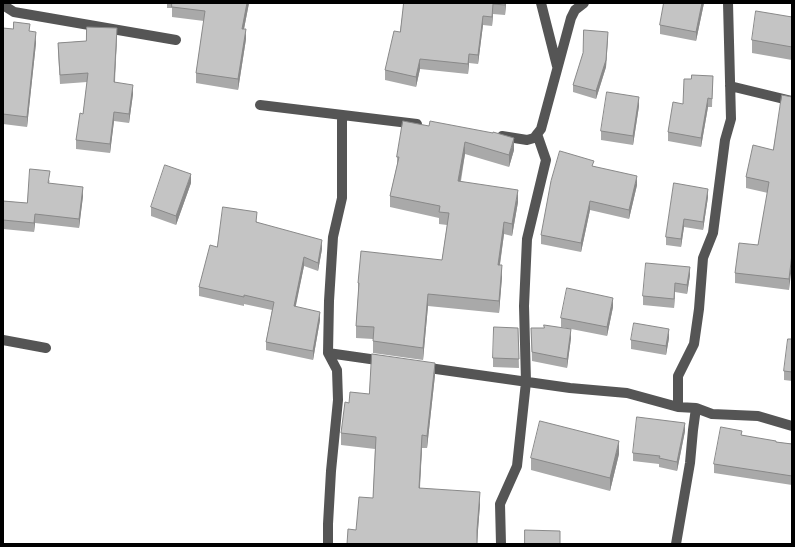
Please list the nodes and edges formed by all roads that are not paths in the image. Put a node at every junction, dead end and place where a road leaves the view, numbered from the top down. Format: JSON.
{"nodes":[{"id":1,"x":541,"y":3,"type":"edge"},
{"id":2,"x":584,"y":3,"type":"edge"},
{"id":3,"x":728,"y":3,"type":"edge"},
{"id":4,"x":3,"y":5,"type":"edge"},
{"id":5,"x":176,"y":40,"type":"dead end"},
{"id":6,"x":557,"y":68,"type":"junction"},
{"id":7,"x":730,"y":86,"type":"junction"},
{"id":8,"x":792,"y":101,"type":"edge"},
{"id":9,"x":260,"y":105,"type":"dead end"},
{"id":10,"x":342,"y":115,"type":"junction"},
{"id":11,"x":429,"y":126,"type":"edge"},
{"id":12,"x":537,"y":134,"type":"junction"},
{"id":13,"x":490,"y":135,"type":"edge"},
{"id":14,"x":3,"y":340,"type":"edge"},
{"id":15,"x":46,"y":348,"type":"dead end"},
{"id":16,"x":328,"y":353,"type":"junction"},
{"id":17,"x":397,"y":363,"type":"edge"},
{"id":18,"x":412,"y":365,"type":"edge"},
{"id":19,"x":526,"y":382,"type":"junction"},
{"id":20,"x":678,"y":407,"type":"junction"},
{"id":21,"x":696,"y":408,"type":"junction"},
{"id":22,"x":792,"y":426,"type":"edge"},
{"id":23,"x":328,"y":544,"type":"edge"},
{"id":24,"x":501,"y":544,"type":"edge"},
{"id":25,"x":676,"y":544,"type":"edge"}],
"edges":[{"from":1,"to":6,"type":"street"},
{"from":2,"to":6,"type":"street"},
{"from":3,"to":7,"type":"street"},
{"from":4,"to":5,"type":"street"},
{"from":6,"to":12,"type":"street"},
{"from":7,"to":8,"type":"street"},
{"from":7,"to":20,"type":"street"},
{"from":9,"to":10,"type":"street"},
{"from":10,"to":11,"type":"street"},
{"from":10,"to":16,"type":"street"},
{"from":12,"to":13,"type":"street"},
{"from":12,"to":19,"type":"street"},
{"from":14,"to":15,"type":"street"},
{"from":16,"to":17,"type":"street"},
{"from":16,"to":23,"type":"street"},
{"from":18,"to":19,"type":"street"},
{"from":19,"to":20,"type":"street"},
{"from":19,"to":24,"type":"street"},
{"from":20,"to":21,"type":"street"},
{"from":21,"to":22,"type":"street"},
{"from":21,"to":25,"type":"street"}]}
